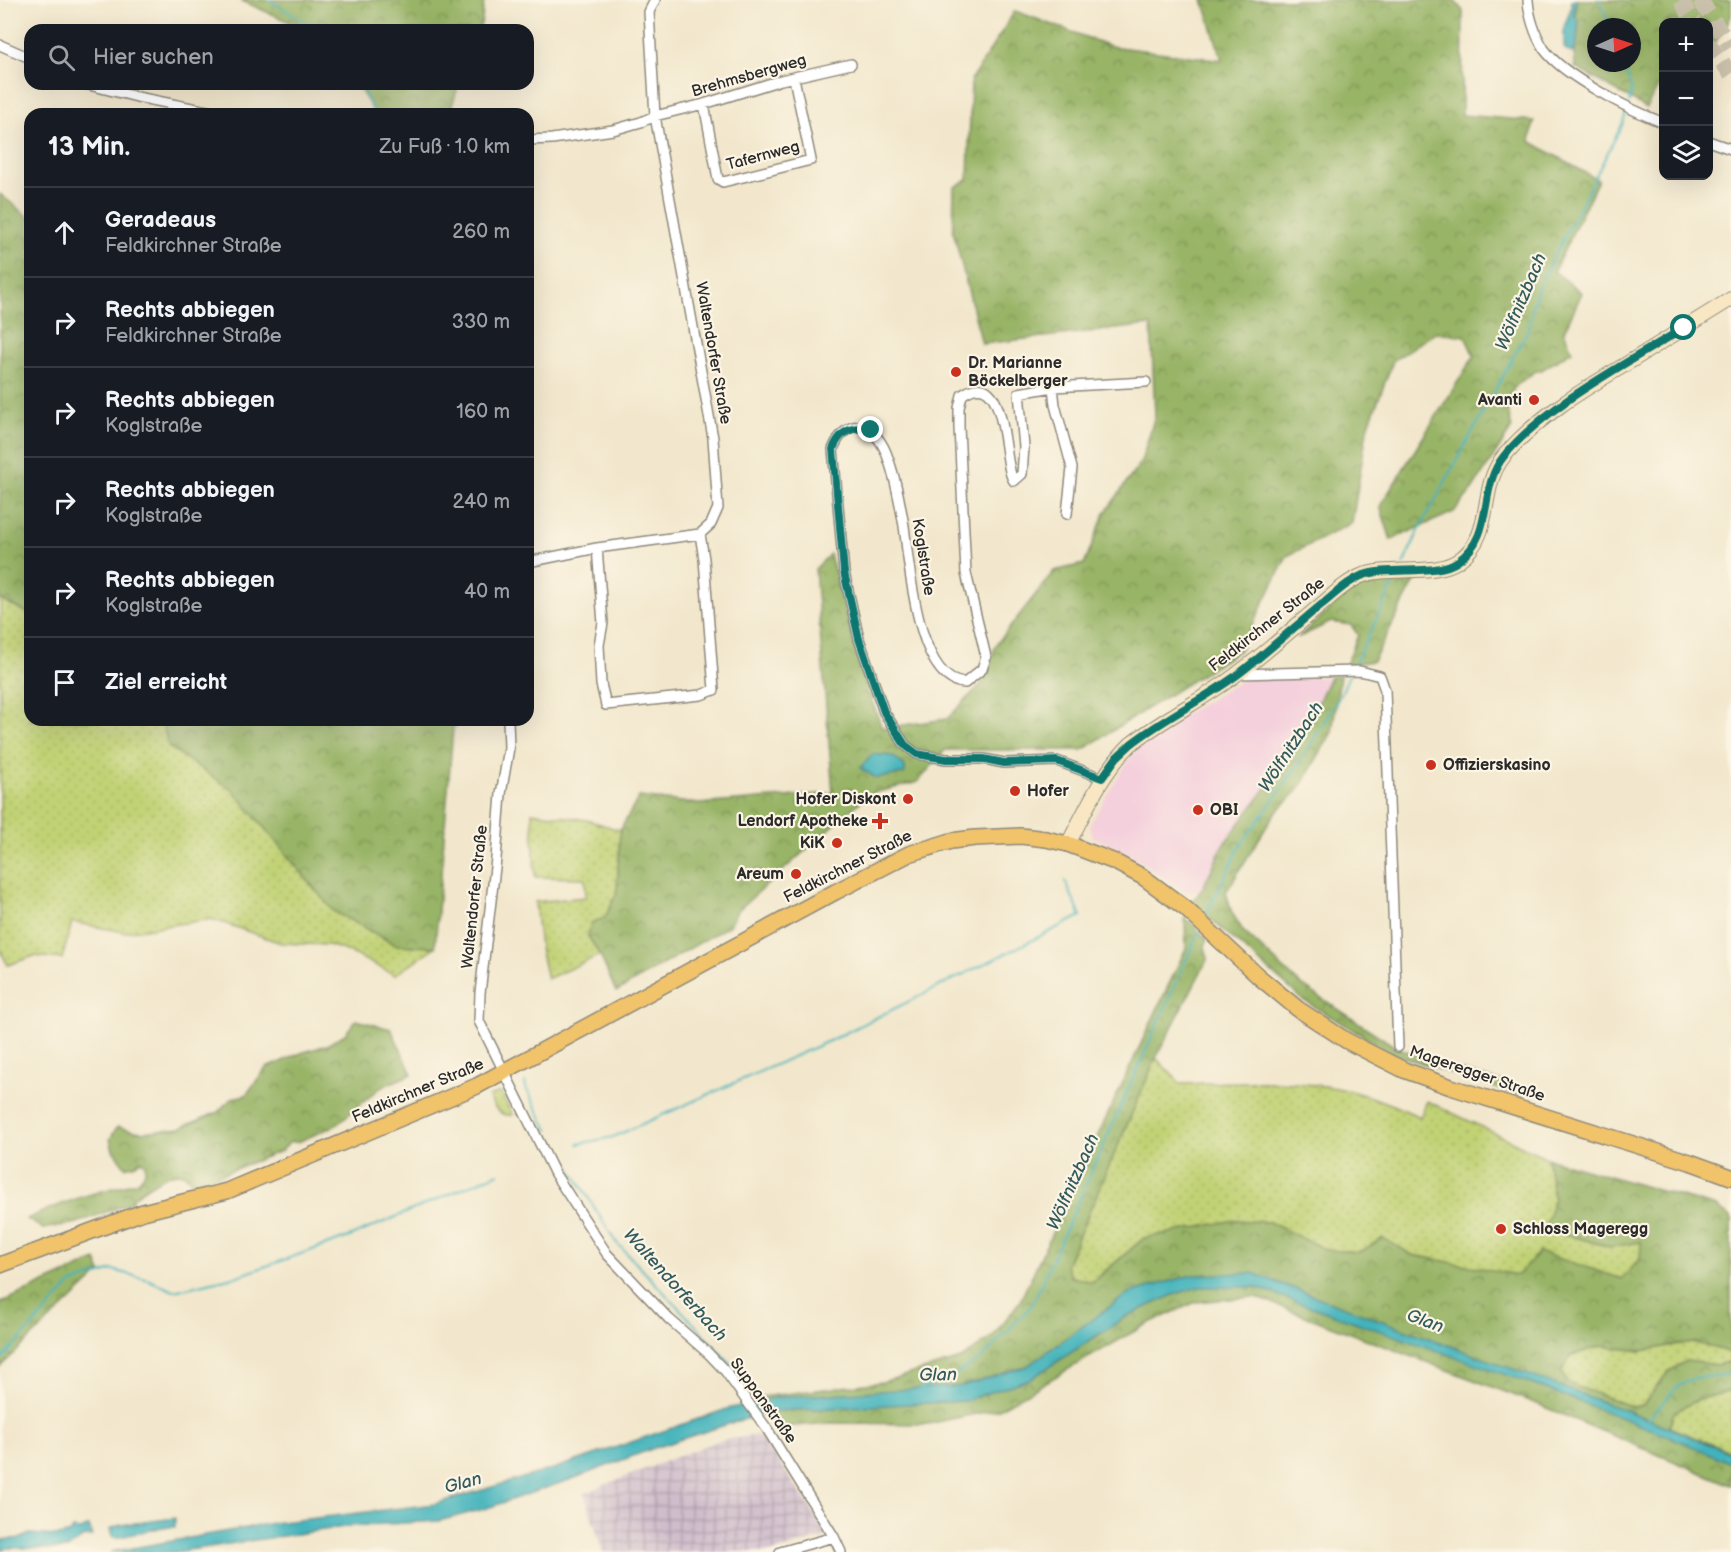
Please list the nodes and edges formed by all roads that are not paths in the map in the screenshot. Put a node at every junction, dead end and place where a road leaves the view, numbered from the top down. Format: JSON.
{"nodes":[{"id":1,"x":655,"y":0,"type":"edge"},
{"id":2,"x":1528,"y":0,"type":"edge"},
{"id":3,"x":0,"y":45,"type":"edge"},
{"id":4,"x":24,"y":55,"type":"edge"},
{"id":5,"x":851,"y":64,"type":"dead end"},
{"id":6,"x":794,"y":78,"type":"junction"},
{"id":7,"x":109,"y":90,"type":"edge"},
{"id":8,"x":704,"y":104,"type":"junction"},
{"id":9,"x":192,"y":108,"type":"edge"},
{"id":10,"x":655,"y":116,"type":"junction"},
{"id":11,"x":1659,"y":121,"type":"edge"},
{"id":12,"x":534,"y":140,"type":"edge"},
{"id":13,"x":1713,"y":143,"type":"edge"},
{"id":14,"x":1731,"y":149,"type":"edge"},
{"id":15,"x":1731,"y":299,"type":"edge"},
{"id":16,"x":1146,"y":382,"type":"dead end"},
{"id":17,"x":1053,"y":387,"type":"junction"},
{"id":18,"x":1067,"y":514,"type":"dead end"},
{"id":19,"x":700,"y":534,"type":"junction"},
{"id":20,"x":597,"y":548,"type":"junction"},
{"id":21,"x":534,"y":559,"type":"edge"},
{"id":22,"x":1237,"y":674,"type":"junction"},
{"id":23,"x":508,"y":726,"type":"edge"},
{"id":24,"x":1102,"y":778,"type":"junction"},
{"id":25,"x":1068,"y":844,"type":"junction"},
{"id":26,"x":1398,"y":1047,"type":"dead end"},
{"id":27,"x":504,"y":1073,"type":"junction"},
{"id":28,"x":1731,"y":1177,"type":"edge"},
{"id":29,"x":0,"y":1265,"type":"edge"},
{"id":30,"x":834,"y":1537,"type":"junction"},
{"id":31,"x":780,"y":1552,"type":"edge"},
{"id":32,"x":842,"y":1552,"type":"edge"}],
"edges":[{"from":1,"to":10,"type":"street","name":"Waltendorfer Straße"},
{"from":2,"to":11,"type":"street"},
{"from":3,"to":4,"type":"street"},
{"from":5,"to":6,"type":"street","name":"Brehmsbergweg"},
{"from":6,"to":8,"type":"street","name":"Brehmsbergweg"},
{"from":6,"to":8,"type":"street","name":"Tafernweg"},
{"from":7,"to":9,"type":"street"},
{"from":8,"to":10,"type":"street","name":"Brehmsbergweg"},
{"from":10,"to":12,"type":"street","name":"Brehmsbergweg"},
{"from":10,"to":19,"type":"street","name":"Waltendorfer Straße"},
{"from":13,"to":14,"type":"street"},
{"from":15,"to":22,"type":"street","name":"Feldkirchner Straße"},
{"from":16,"to":17,"type":"street","name":"Koglstraße"},
{"from":17,"to":18,"type":"street"},
{"from":17,"to":24,"type":"street","name":"Koglstraße"},
{"from":19,"to":20,"type":"street"},
{"from":19,"to":20,"type":"street"},
{"from":20,"to":21,"type":"street"},
{"from":22,"to":24,"type":"street","name":"Feldkirchner Straße"},
{"from":22,"to":26,"type":"street","name":"Mageregger Straße"},
{"from":23,"to":27,"type":"street","name":"Waltendorfer Straße"},
{"from":24,"to":25,"type":"street","name":"Feldkirchner Straße"},
{"from":25,"to":27,"type":"main road","name":"Feldkirchner Straße"},
{"from":25,"to":28,"type":"main road","name":"Mageregger Straße"},
{"from":27,"to":29,"type":"main road","name":"Feldkirchner Straße"},
{"from":27,"to":30,"type":"street","name":"Suppanstraße"},
{"from":30,"to":31,"type":"street"},
{"from":30,"to":32,"type":"street","name":"Suppanstraße"}]}
